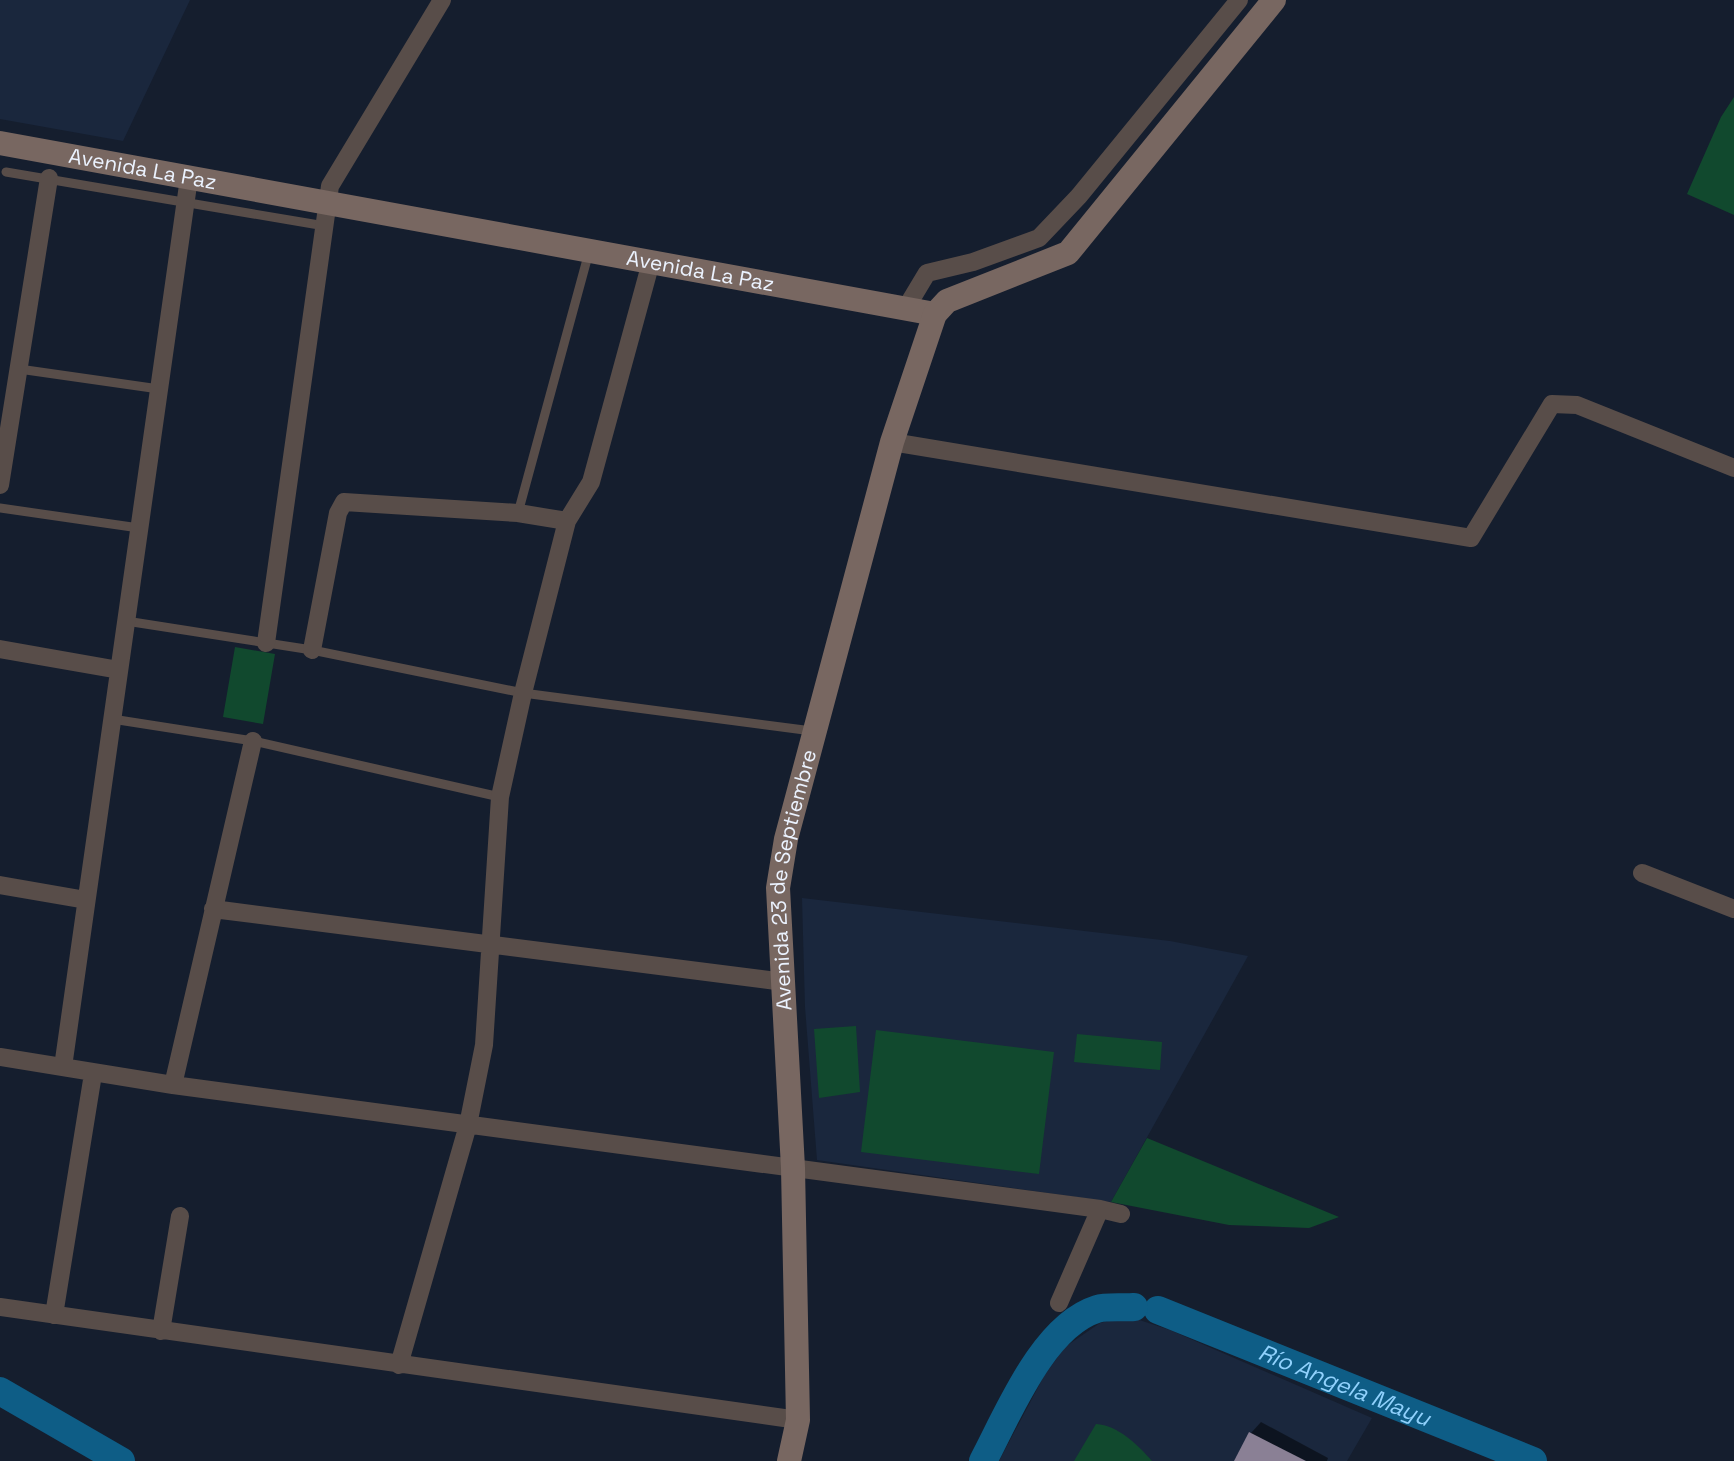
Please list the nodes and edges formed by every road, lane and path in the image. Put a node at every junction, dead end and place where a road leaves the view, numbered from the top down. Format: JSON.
{"nodes":[{"id":1,"x":442,"y":0,"type":"edge"},
{"id":2,"x":1239,"y":0,"type":"edge"},
{"id":3,"x":1274,"y":0,"type":"edge"},
{"id":4,"x":0,"y":143,"type":"edge"},
{"id":5,"x":6,"y":172,"type":"dead end"},
{"id":6,"x":48,"y":178,"type":"junction"},
{"id":7,"x":187,"y":190,"type":"junction"},
{"id":8,"x":327,"y":214,"type":"junction"},
{"id":9,"x":590,"y":251,"type":"junction"},
{"id":10,"x":652,"y":262,"type":"junction"},
{"id":11,"x":906,"y":309,"type":"junction"},
{"id":12,"x":935,"y":314,"type":"junction"},
{"id":13,"x":19,"y":369,"type":"junction"},
{"id":14,"x":159,"y":389,"type":"junction"},
{"id":15,"x":892,"y":442,"type":"junction"},
{"id":16,"x":1734,"y":468,"type":"edge"},
{"id":17,"x":0,"y":485,"type":"edge"},
{"id":18,"x":0,"y":508,"type":"edge"},
{"id":19,"x":518,"y":513,"type":"junction"},
{"id":20,"x":567,"y":521,"type":"junction"},
{"id":21,"x":139,"y":528,"type":"junction"},
{"id":22,"x":126,"y":621,"type":"junction"},
{"id":23,"x":266,"y":643,"type":"junction"},
{"id":24,"x":0,"y":649,"type":"edge"},
{"id":25,"x":312,"y":650,"type":"junction"},
{"id":26,"x":119,"y":670,"type":"junction"},
{"id":27,"x":523,"y":693,"type":"junction"},
{"id":28,"x":112,"y":719,"type":"junction"},
{"id":29,"x":813,"y":732,"type":"junction"},
{"id":30,"x":253,"y":741,"type":"junction"},
{"id":31,"x":500,"y":797,"type":"junction"},
{"id":32,"x":1642,"y":873,"type":"dead end"},
{"id":33,"x":0,"y":885,"type":"edge"},
{"id":34,"x":86,"y":900,"type":"junction"},
{"id":35,"x":213,"y":909,"type":"junction"},
{"id":36,"x":1734,"y":909,"type":"edge"},
{"id":37,"x":489,"y":944,"type":"junction"},
{"id":38,"x":784,"y":982,"type":"junction"},
{"id":39,"x":0,"y":1057,"type":"edge"},
{"id":40,"x":63,"y":1067,"type":"junction"},
{"id":41,"x":93,"y":1074,"type":"junction"},
{"id":42,"x":173,"y":1085,"type":"junction"},
{"id":43,"x":468,"y":1125,"type":"junction"},
{"id":44,"x":793,"y":1168,"type":"junction"},
{"id":45,"x":1100,"y":1209,"type":"junction"},
{"id":46,"x":1121,"y":1214,"type":"dead end"},
{"id":47,"x":180,"y":1216,"type":"dead end"},
{"id":48,"x":1059,"y":1303,"type":"dead end"},
{"id":49,"x":0,"y":1307,"type":"edge"},
{"id":50,"x":54,"y":1315,"type":"junction"},
{"id":51,"x":161,"y":1331,"type":"junction"},
{"id":52,"x":399,"y":1365,"type":"junction"},
{"id":53,"x":798,"y":1420,"type":"junction"},
{"id":54,"x":789,"y":1461,"type":"edge"}],
"edges":[{"from":1,"to":8,"type":"street"},
{"from":2,"to":11,"type":"street"},
{"from":3,"to":12,"type":"main road"},
{"from":4,"to":7,"type":"main road","name":"Avenida La Paz"},
{"from":5,"to":6,"type":"lane"},
{"from":6,"to":7,"type":"lane"},
{"from":6,"to":13,"type":"street"},
{"from":7,"to":8,"type":"main road","name":"Avenida La Paz"},
{"from":7,"to":14,"type":"street"},
{"from":8,"to":9,"type":"main road","name":"Avenida La Paz"},
{"from":8,"to":23,"type":"street"},
{"from":9,"to":10,"type":"main road","name":"Avenida La Paz"},
{"from":9,"to":19,"type":"lane"},
{"from":10,"to":11,"type":"main road","name":"Avenida La Paz"},
{"from":10,"to":20,"type":"street"},
{"from":11,"to":12,"type":"main road","name":"Avenida La Paz"},
{"from":12,"to":15,"type":"main road","name":"Avenida 23 de Septiembre"},
{"from":13,"to":14,"type":"lane"},
{"from":13,"to":17,"type":"street"},
{"from":14,"to":21,"type":"street"},
{"from":15,"to":16,"type":"street"},
{"from":15,"to":29,"type":"main road","name":"Avenida 23 de Septiembre"},
{"from":18,"to":21,"type":"lane"},
{"from":19,"to":20,"type":"street"},
{"from":19,"to":25,"type":"street"},
{"from":20,"to":27,"type":"street"},
{"from":21,"to":22,"type":"street"},
{"from":22,"to":23,"type":"lane"},
{"from":22,"to":26,"type":"street"},
{"from":23,"to":25,"type":"lane"},
{"from":24,"to":26,"type":"street"},
{"from":25,"to":27,"type":"lane"},
{"from":26,"to":28,"type":"street"},
{"from":27,"to":29,"type":"lane"},
{"from":27,"to":31,"type":"street"},
{"from":28,"to":30,"type":"lane"},
{"from":28,"to":34,"type":"street"},
{"from":29,"to":38,"type":"main road","name":"Avenida 23 de Septiembre"},
{"from":30,"to":31,"type":"lane"},
{"from":30,"to":35,"type":"street"},
{"from":31,"to":37,"type":"street"},
{"from":32,"to":36,"type":"street"},
{"from":33,"to":34,"type":"street"},
{"from":34,"to":40,"type":"street"},
{"from":35,"to":37,"type":"street"},
{"from":35,"to":42,"type":"street"},
{"from":37,"to":38,"type":"street"},
{"from":37,"to":43,"type":"street"},
{"from":38,"to":44,"type":"main road","name":"Avenida 23 de Septiembre"},
{"from":39,"to":40,"type":"street"},
{"from":40,"to":41,"type":"street"},
{"from":41,"to":42,"type":"street"},
{"from":41,"to":50,"type":"street"},
{"from":42,"to":43,"type":"street"},
{"from":43,"to":44,"type":"street"},
{"from":43,"to":52,"type":"street"},
{"from":44,"to":45,"type":"street"},
{"from":44,"to":53,"type":"main road","name":"Avenida 23 de Septiembre"},
{"from":45,"to":46,"type":"street"},
{"from":45,"to":48,"type":"street"},
{"from":47,"to":51,"type":"street"},
{"from":49,"to":50,"type":"street"},
{"from":50,"to":51,"type":"street"},
{"from":51,"to":52,"type":"street"},
{"from":52,"to":53,"type":"street"},
{"from":53,"to":54,"type":"main road","name":"Avenida 23 de Septiembre"}]}
